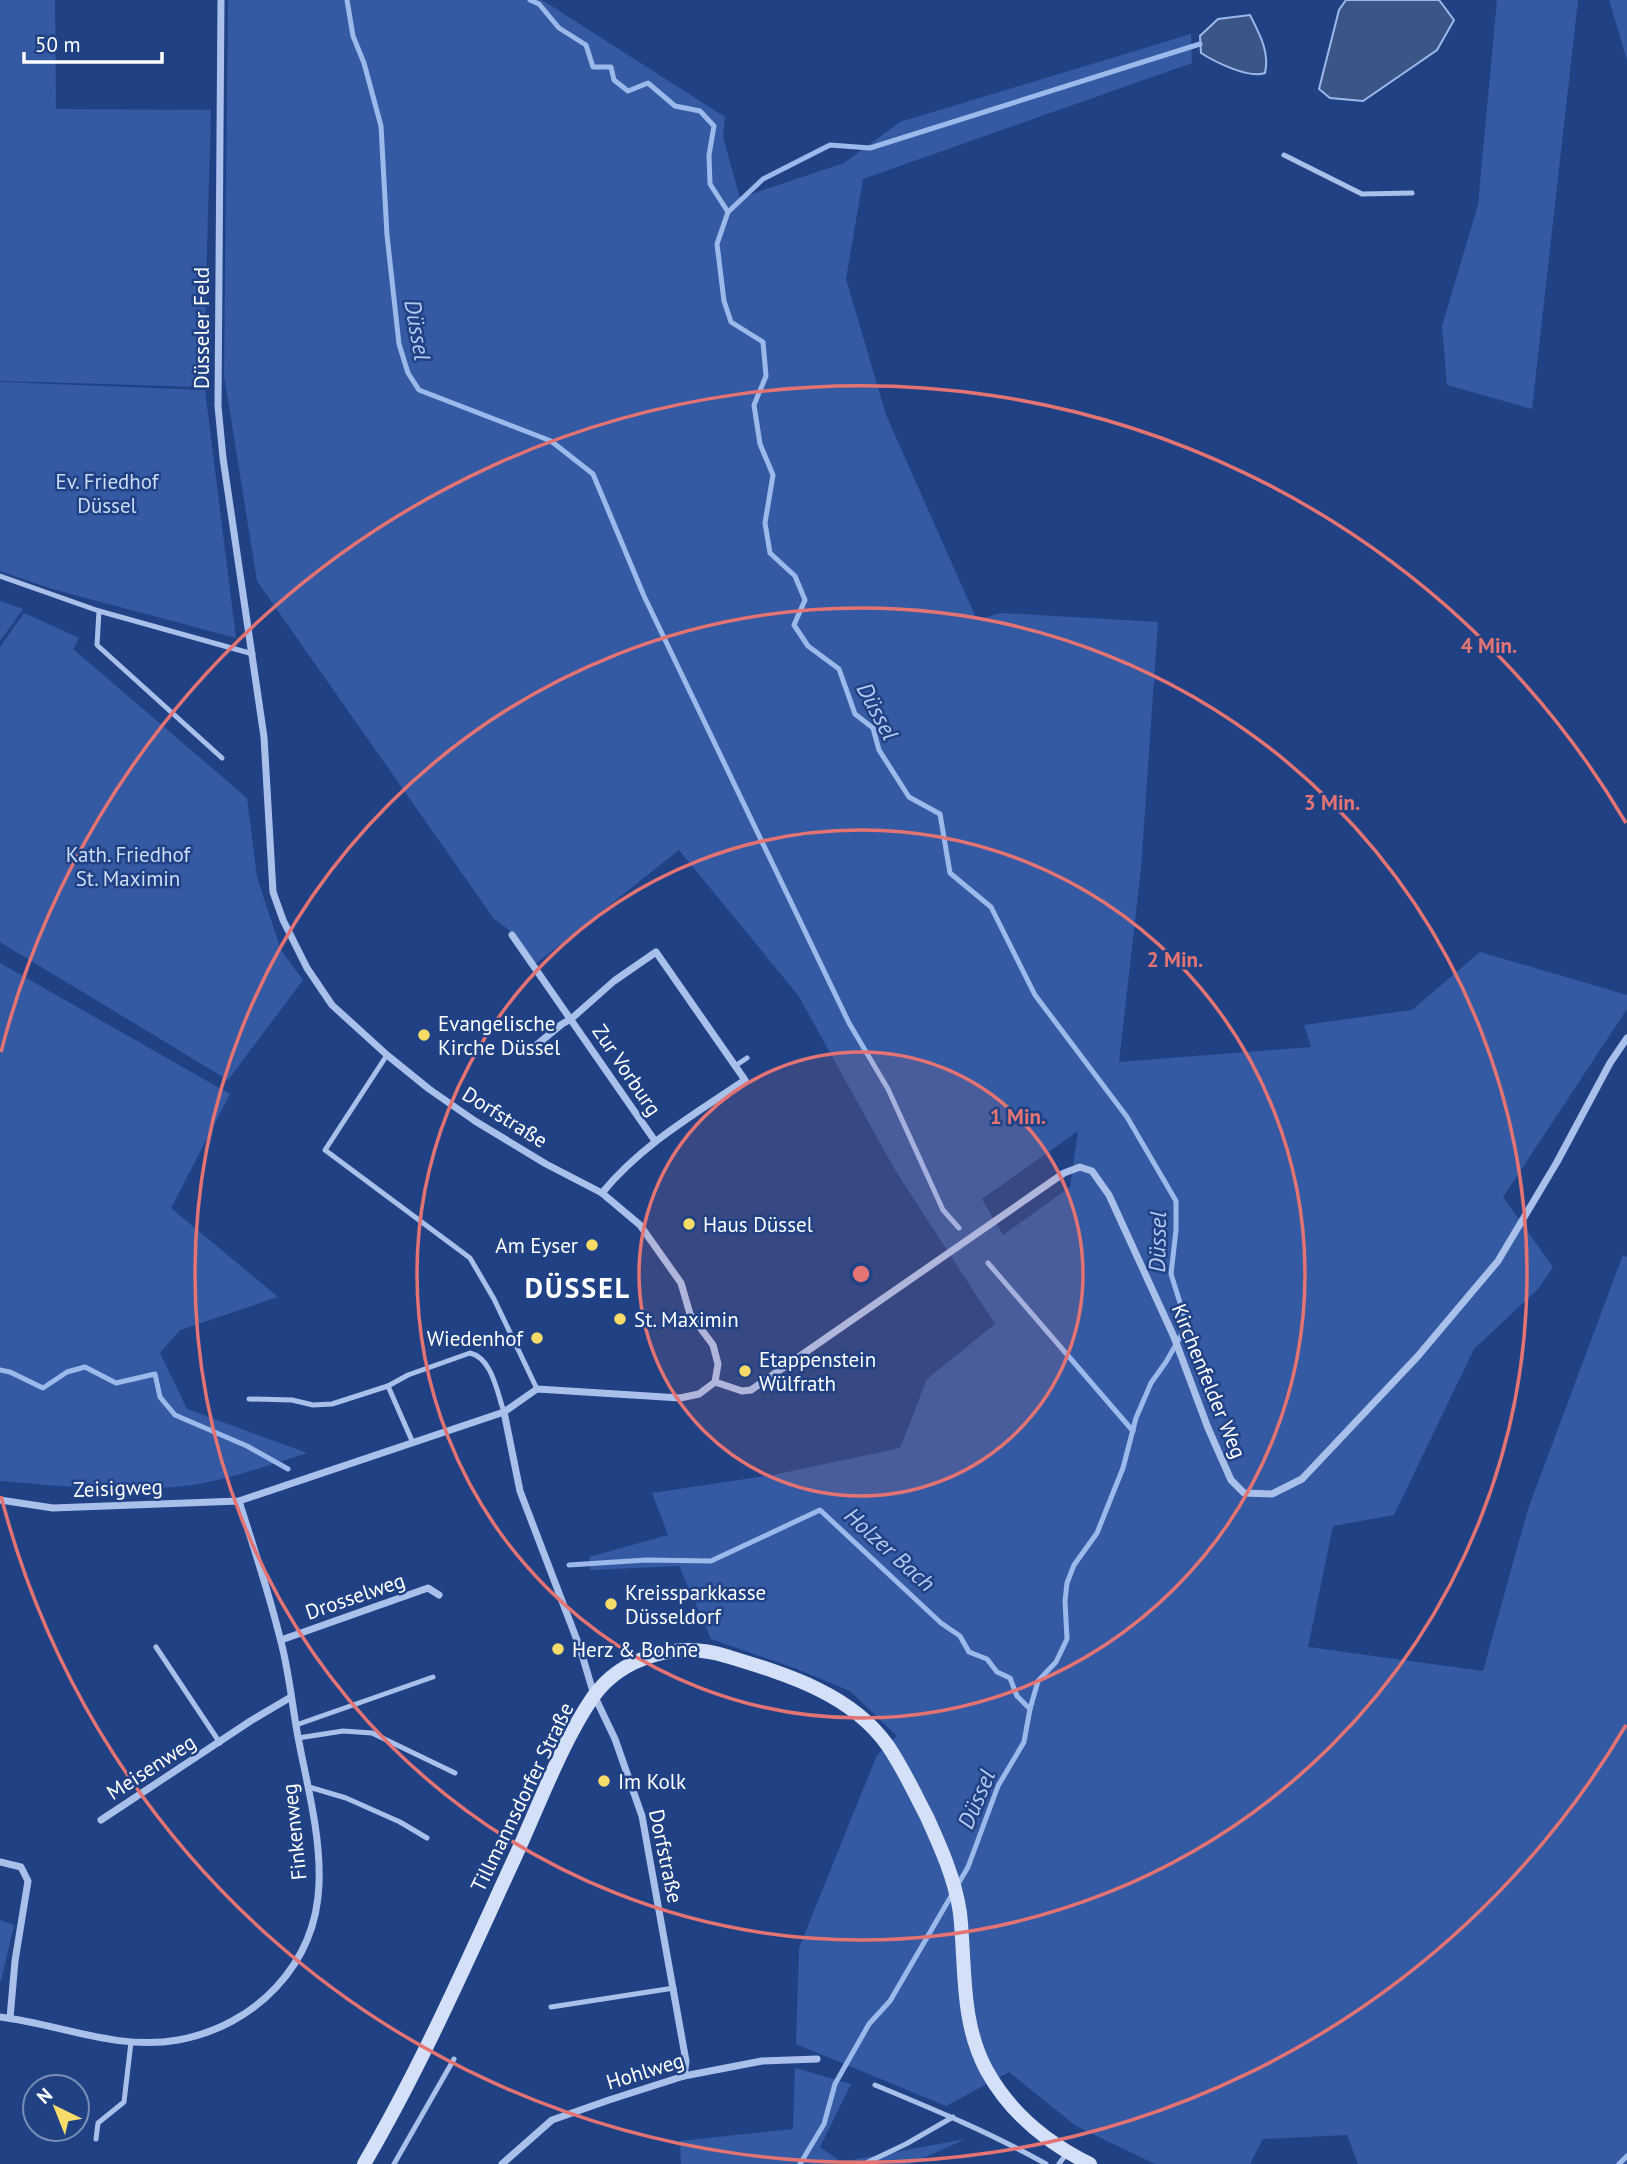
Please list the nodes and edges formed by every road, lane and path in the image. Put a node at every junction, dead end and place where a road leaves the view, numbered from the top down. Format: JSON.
{"nodes":[{"id":1,"x":221,"y":0,"type":"edge"},
{"id":2,"x":1284,"y":155,"type":"dead end"},
{"id":3,"x":1412,"y":193,"type":"dead end"},
{"id":4,"x":0,"y":576,"type":"edge"},
{"id":5,"x":99,"y":611,"type":"junction"},
{"id":6,"x":253,"y":654,"type":"junction"},
{"id":7,"x":222,"y":758,"type":"dead end"},
{"id":8,"x":512,"y":935,"type":"dead end"},
{"id":9,"x":571,"y":1019,"type":"junction"},
{"id":10,"x":1627,"y":1038,"type":"edge"},
{"id":11,"x":528,"y":1052,"type":"dead end"},
{"id":12,"x":387,"y":1055,"type":"junction"},
{"id":13,"x":747,"y":1058,"type":"dead end"},
{"id":14,"x":735,"y":1066,"type":"junction"},
{"id":15,"x":655,"y":1141,"type":"junction"},
{"id":16,"x":602,"y":1193,"type":"junction"},
{"id":17,"x":715,"y":1381,"type":"junction"},
{"id":18,"x":388,"y":1386,"type":"junction"},
{"id":19,"x":537,"y":1389,"type":"junction"},
{"id":20,"x":249,"y":1399,"type":"dead end"},
{"id":21,"x":504,"y":1412,"type":"junction"},
{"id":22,"x":413,"y":1443,"type":"junction"},
{"id":23,"x":0,"y":1500,"type":"edge"},
{"id":24,"x":239,"y":1501,"type":"junction"},
{"id":25,"x":439,"y":1595,"type":"dead end"},
{"id":26,"x":281,"y":1640,"type":"junction"},
{"id":27,"x":156,"y":1647,"type":"dead end"},
{"id":28,"x":433,"y":1677,"type":"dead end"},
{"id":29,"x":594,"y":1695,"type":"junction"},
{"id":30,"x":291,"y":1697,"type":"junction"},
{"id":31,"x":296,"y":1725,"type":"junction"},
{"id":32,"x":298,"y":1738,"type":"junction"},
{"id":33,"x":220,"y":1742,"type":"junction"},
{"id":34,"x":455,"y":1773,"type":"dead end"},
{"id":35,"x":309,"y":1787,"type":"junction"},
{"id":36,"x":101,"y":1820,"type":"dead end"},
{"id":37,"x":427,"y":1838,"type":"dead end"},
{"id":38,"x":0,"y":1862,"type":"edge"},
{"id":39,"x":674,"y":1988,"type":"junction"},
{"id":40,"x":551,"y":2007,"type":"dead end"},
{"id":41,"x":0,"y":2017,"type":"edge"},
{"id":42,"x":10,"y":2018,"type":"junction"},
{"id":43,"x":131,"y":2042,"type":"junction"},
{"id":44,"x":454,"y":2059,"type":"dead end"},
{"id":45,"x":817,"y":2059,"type":"dead end"},
{"id":46,"x":684,"y":2076,"type":"junction"},
{"id":47,"x":876,"y":2085,"type":"dead end"},
{"id":48,"x":953,"y":2117,"type":"junction"},
{"id":49,"x":96,"y":2140,"type":"dead end"},
{"id":50,"x":1063,"y":2159,"type":"edge"},
{"id":51,"x":364,"y":2164,"type":"edge"},
{"id":52,"x":394,"y":2164,"type":"edge"},
{"id":53,"x":502,"y":2164,"type":"edge"},
{"id":54,"x":864,"y":2164,"type":"edge"},
{"id":55,"x":1045,"y":2164,"type":"edge"},
{"id":56,"x":1090,"y":2164,"type":"edge"}],
"edges":[{"from":1,"to":6,"type":"street","name":"Düsseler Feld"},
{"from":2,"to":3,"type":"lane"},
{"from":4,"to":5,"type":"lane"},
{"from":5,"to":6,"type":"lane"},
{"from":5,"to":7,"type":"lane"},
{"from":6,"to":12,"type":"street","name":"Dorfstraße"},
{"from":8,"to":9,"type":"street","name":"Zur Vorburg"},
{"from":9,"to":11,"type":"street","name":"Zur Vorburg"},
{"from":9,"to":14,"type":"street","name":"Zur Vorburg"},
{"from":9,"to":15,"type":"street","name":"Zur Vorburg"},
{"from":10,"to":17,"type":"street","name":"Kirchenfelder Weg"},
{"from":12,"to":16,"type":"street","name":"Dorfstraße"},
{"from":12,"to":19,"type":"lane"},
{"from":13,"to":14,"type":"lane"},
{"from":14,"to":15,"type":"street"},
{"from":15,"to":16,"type":"street"},
{"from":16,"to":17,"type":"street","name":"Dorfstraße"},
{"from":17,"to":19,"type":"street"},
{"from":18,"to":20,"type":"lane"},
{"from":18,"to":21,"type":"lane"},
{"from":18,"to":22,"type":"lane"},
{"from":19,"to":21,"type":"street"},
{"from":21,"to":22,"type":"street"},
{"from":21,"to":29,"type":"street","name":"Dorfstraße"},
{"from":22,"to":24,"type":"street"},
{"from":23,"to":24,"type":"street","name":"Zeisigweg"},
{"from":24,"to":26,"type":"street","name":"Finkenweg"},
{"from":25,"to":26,"type":"street","name":"Drosselweg"},
{"from":26,"to":30,"type":"street","name":"Finkenweg"},
{"from":27,"to":33,"type":"lane","name":"Meisenweg"},
{"from":28,"to":31,"type":"lane"},
{"from":29,"to":39,"type":"street","name":"Dorfstraße"},
{"from":29,"to":50,"type":"main road","name":"Tillmannsdorfer Straße"},
{"from":29,"to":51,"type":"main road","name":"Tillmannsdorfer Straße"},
{"from":30,"to":31,"type":"street","name":"Finkenweg"},
{"from":30,"to":33,"type":"street","name":"Meisenweg"},
{"from":31,"to":32,"type":"street","name":"Finkenweg"},
{"from":32,"to":34,"type":"lane"},
{"from":32,"to":35,"type":"street","name":"Finkenweg"},
{"from":33,"to":36,"type":"street","name":"Meisenweg"},
{"from":35,"to":37,"type":"lane"},
{"from":35,"to":43,"type":"street","name":"Finkenweg"},
{"from":38,"to":42,"type":"street"},
{"from":39,"to":40,"type":"lane"},
{"from":39,"to":46,"type":"street","name":"Dorfstraße"},
{"from":41,"to":42,"type":"street","name":"Finkenweg"},
{"from":42,"to":43,"type":"street","name":"Finkenweg"},
{"from":43,"to":49,"type":"lane"},
{"from":44,"to":52,"type":"lane"},
{"from":45,"to":46,"type":"street","name":"Hohlweg"},
{"from":46,"to":53,"type":"street","name":"Hohlweg"},
{"from":47,"to":48,"type":"lane"},
{"from":48,"to":54,"type":"lane"},
{"from":48,"to":55,"type":"lane"},
{"from":50,"to":56,"type":"main road","name":"Tillmannsdorfer Straße"}]}
